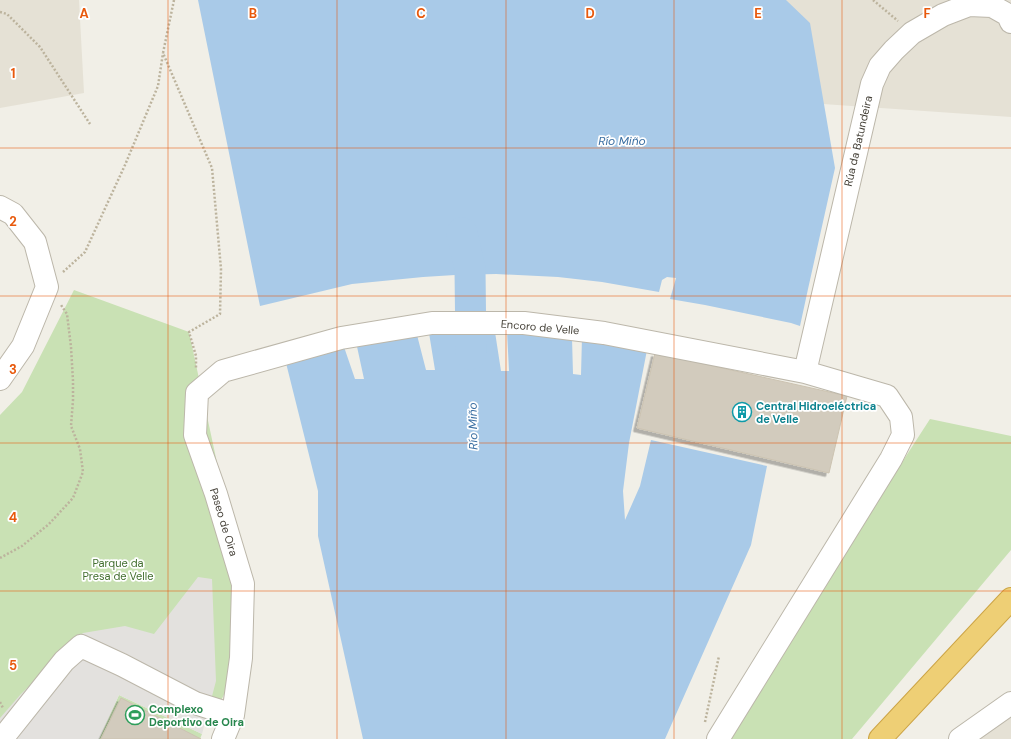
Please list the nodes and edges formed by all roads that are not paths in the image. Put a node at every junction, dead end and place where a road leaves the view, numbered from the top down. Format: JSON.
{"nodes":[{"id":1,"x":1011,"y":22,"type":"edge"},
{"id":2,"x":0,"y":207,"type":"edge"},
{"id":3,"x":276,"y":356,"type":"joint"},
{"id":4,"x":805,"y":372,"type":"junction"},
{"id":5,"x":0,"y":379,"type":"edge"},
{"id":6,"x":1011,"y":599,"type":"edge"},
{"id":7,"x":1011,"y":703,"type":"edge"},
{"id":8,"x":233,"y":716,"type":"junction"},
{"id":9,"x":710,"y":733,"type":"edge"},
{"id":10,"x":0,"y":737,"type":"edge"},
{"id":11,"x":223,"y":739,"type":"edge"},
{"id":12,"x":880,"y":739,"type":"edge"},
{"id":13,"x":960,"y":739,"type":"edge"}],
"edges":[{"from":1,"to":4,"type":"street","name":"Rúa da Batundeira"},
{"from":2,"to":5,"type":"street"},
{"from":3,"to":4,"type":"street","name":"Encoro de Velle"},
{"from":3,"to":8,"type":"street","name":"Paseo de Oira"},
{"from":4,"to":9,"type":"street","name":"Encoro de Velle"},
{"from":6,"to":12,"type":"highway"},
{"from":7,"to":13,"type":"street"},
{"from":8,"to":10,"type":"street"},
{"from":8,"to":11,"type":"street","name":"Paseo de Oira"}]}
